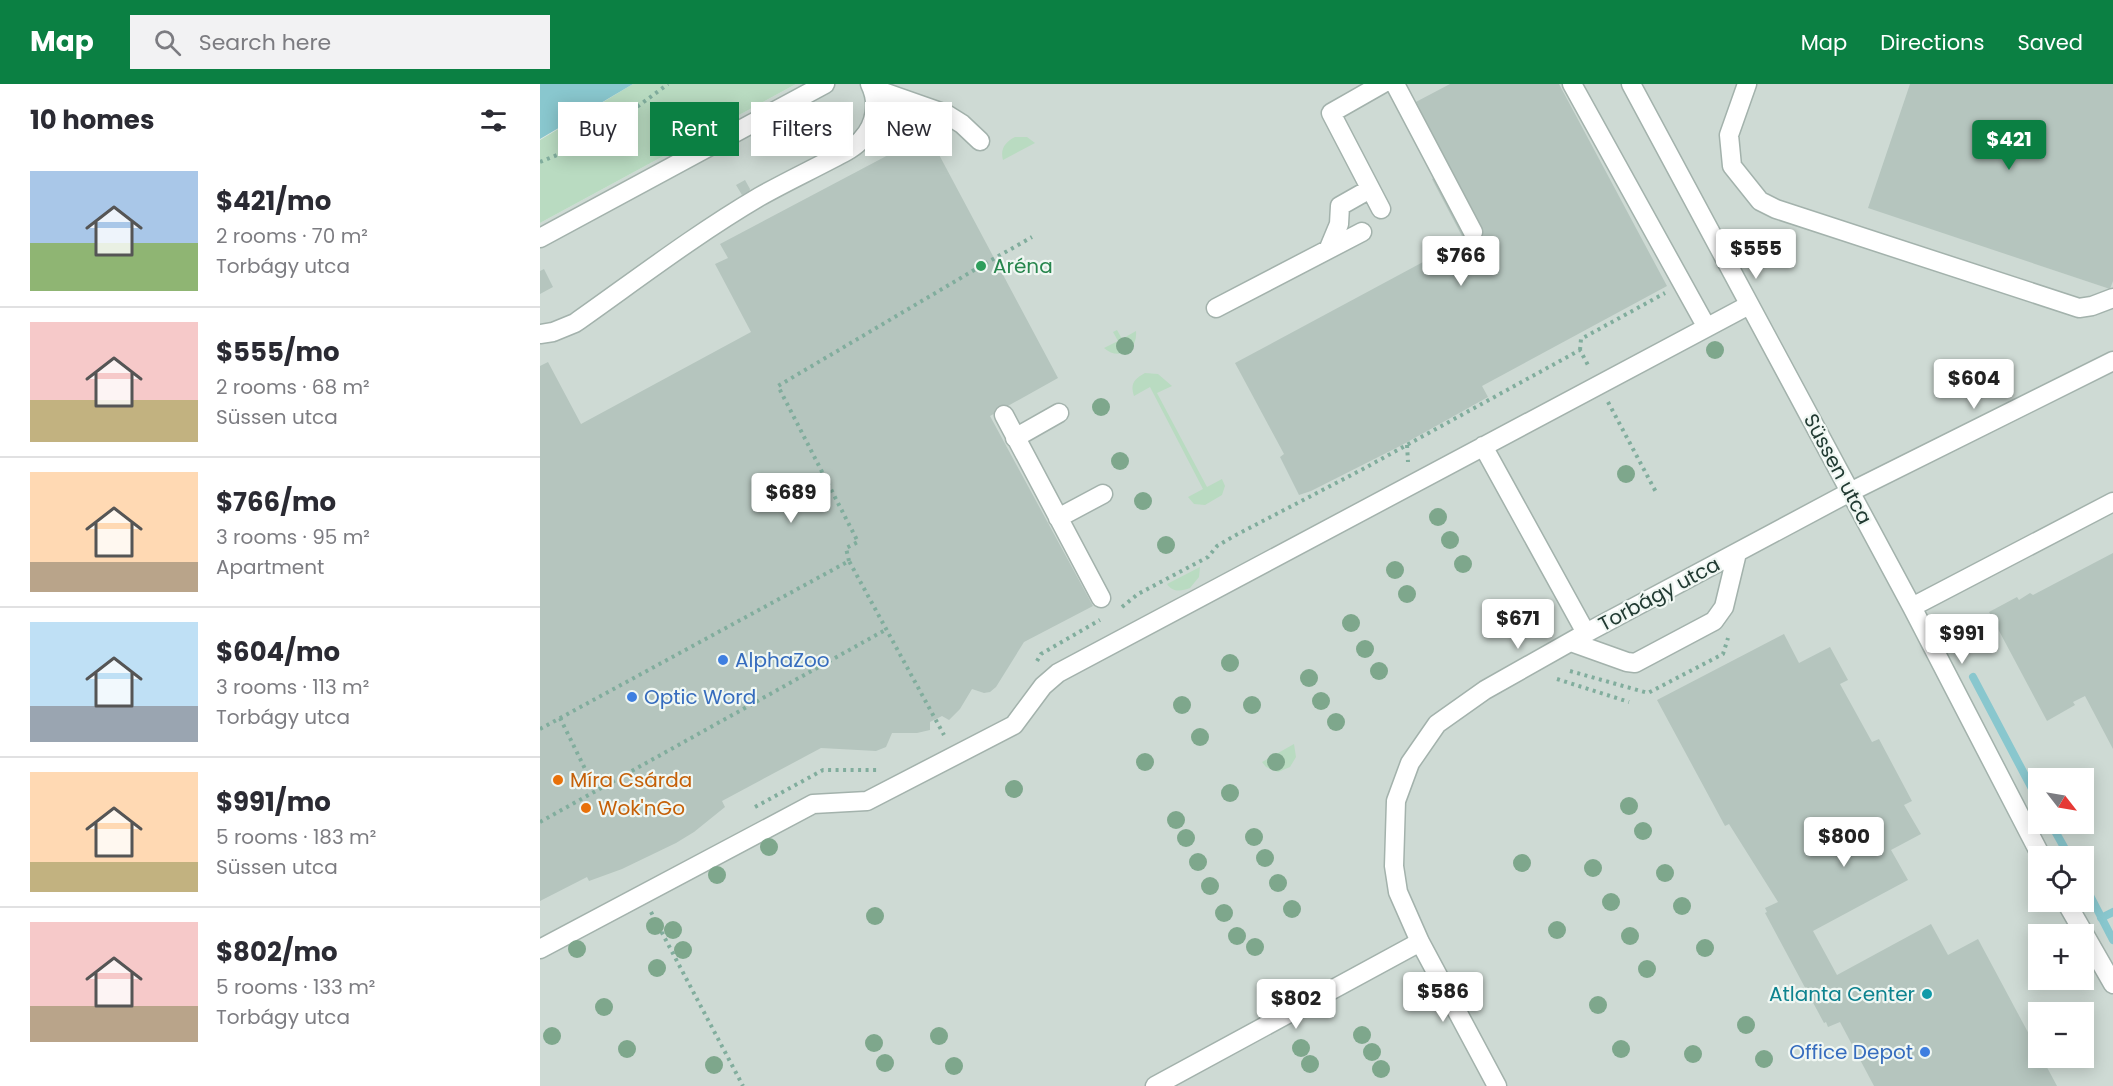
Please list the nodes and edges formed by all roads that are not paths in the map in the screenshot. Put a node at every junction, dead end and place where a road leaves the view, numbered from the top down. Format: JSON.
{"nodes":[{"id":1,"x":825,"y":84,"type":"edge"},
{"id":2,"x":1382,"y":84,"type":"edge"},
{"id":3,"x":1395,"y":84,"type":"edge"},
{"id":4,"x":1572,"y":84,"type":"edge"},
{"id":5,"x":1631,"y":84,"type":"edge"},
{"id":6,"x":1747,"y":84,"type":"edge"},
{"id":7,"x":871,"y":86,"type":"edge"},
{"id":8,"x":980,"y":141,"type":"dead end"},
{"id":9,"x":1370,"y":189,"type":"junction"},
{"id":10,"x":1381,"y":209,"type":"dead end"},
{"id":11,"x":1362,"y":232,"type":"dead end"},
{"id":12,"x":1473,"y":232,"type":"dead end"},
{"id":13,"x":540,"y":238,"type":"edge"},
{"id":14,"x":1329,"y":248,"type":"junction"},
{"id":15,"x":2113,"y":298,"type":"edge"},
{"id":16,"x":1749,"y":305,"type":"junction"},
{"id":17,"x":1216,"y":308,"type":"dead end"},
{"id":18,"x":1706,"y":326,"type":"junction"},
{"id":19,"x":540,"y":334,"type":"edge"},
{"id":20,"x":2113,"y":361,"type":"edge"},
{"id":21,"x":1059,"y":413,"type":"dead end"},
{"id":22,"x":1004,"y":415,"type":"dead end"},
{"id":23,"x":1016,"y":438,"type":"junction"},
{"id":24,"x":1483,"y":446,"type":"junction"},
{"id":25,"x":1850,"y":492,"type":"junction"},
{"id":26,"x":1103,"y":494,"type":"dead end"},
{"id":27,"x":2113,"y":502,"type":"edge"},
{"id":28,"x":1058,"y":518,"type":"junction"},
{"id":29,"x":1737,"y":553,"type":"junction"},
{"id":30,"x":1101,"y":598,"type":"dead end"},
{"id":31,"x":1912,"y":607,"type":"junction"},
{"id":32,"x":1579,"y":637,"type":"junction"},
{"id":33,"x":2036,"y":846,"type":"edge"},
{"id":34,"x":2072,"y":912,"type":"edge"},
{"id":35,"x":1420,"y":942,"type":"junction"},
{"id":36,"x":540,"y":949,"type":"edge"},
{"id":37,"x":2113,"y":984,"type":"edge"},
{"id":38,"x":1155,"y":1086,"type":"edge"},
{"id":39,"x":1497,"y":1086,"type":"edge"}],
"edges":[{"from":1,"to":13,"type":"street"},
{"from":2,"to":9,"type":"street"},
{"from":3,"to":12,"type":"street"},
{"from":4,"to":18,"type":"street"},
{"from":5,"to":16,"type":"street","name":"Süssen utca"},
{"from":6,"to":15,"type":"street"},
{"from":7,"to":8,"type":"street"},
{"from":7,"to":19,"type":"street"},
{"from":9,"to":10,"type":"street"},
{"from":9,"to":14,"type":"street"},
{"from":11,"to":14,"type":"street"},
{"from":14,"to":17,"type":"street"},
{"from":16,"to":18,"type":"street"},
{"from":16,"to":25,"type":"street","name":"Süssen utca"},
{"from":18,"to":24,"type":"street"},
{"from":20,"to":25,"type":"street","name":"Torbágy utca"},
{"from":21,"to":23,"type":"street"},
{"from":22,"to":23,"type":"street"},
{"from":23,"to":28,"type":"street"},
{"from":24,"to":32,"type":"street"},
{"from":24,"to":36,"type":"street"},
{"from":25,"to":29,"type":"street","name":"Torbágy utca"},
{"from":25,"to":31,"type":"street","name":"Süssen utca"},
{"from":26,"to":28,"type":"street"},
{"from":27,"to":31,"type":"street"},
{"from":28,"to":30,"type":"street"},
{"from":29,"to":32,"type":"street","name":"Torbágy utca"},
{"from":29,"to":32,"type":"street"},
{"from":31,"to":33,"type":"street","name":"Süssen utca"},
{"from":32,"to":35,"type":"street","name":"Torbágy utca"},
{"from":34,"to":37,"type":"street"},
{"from":35,"to":38,"type":"street"},
{"from":35,"to":39,"type":"street","name":"Torbágy utca"}]}
